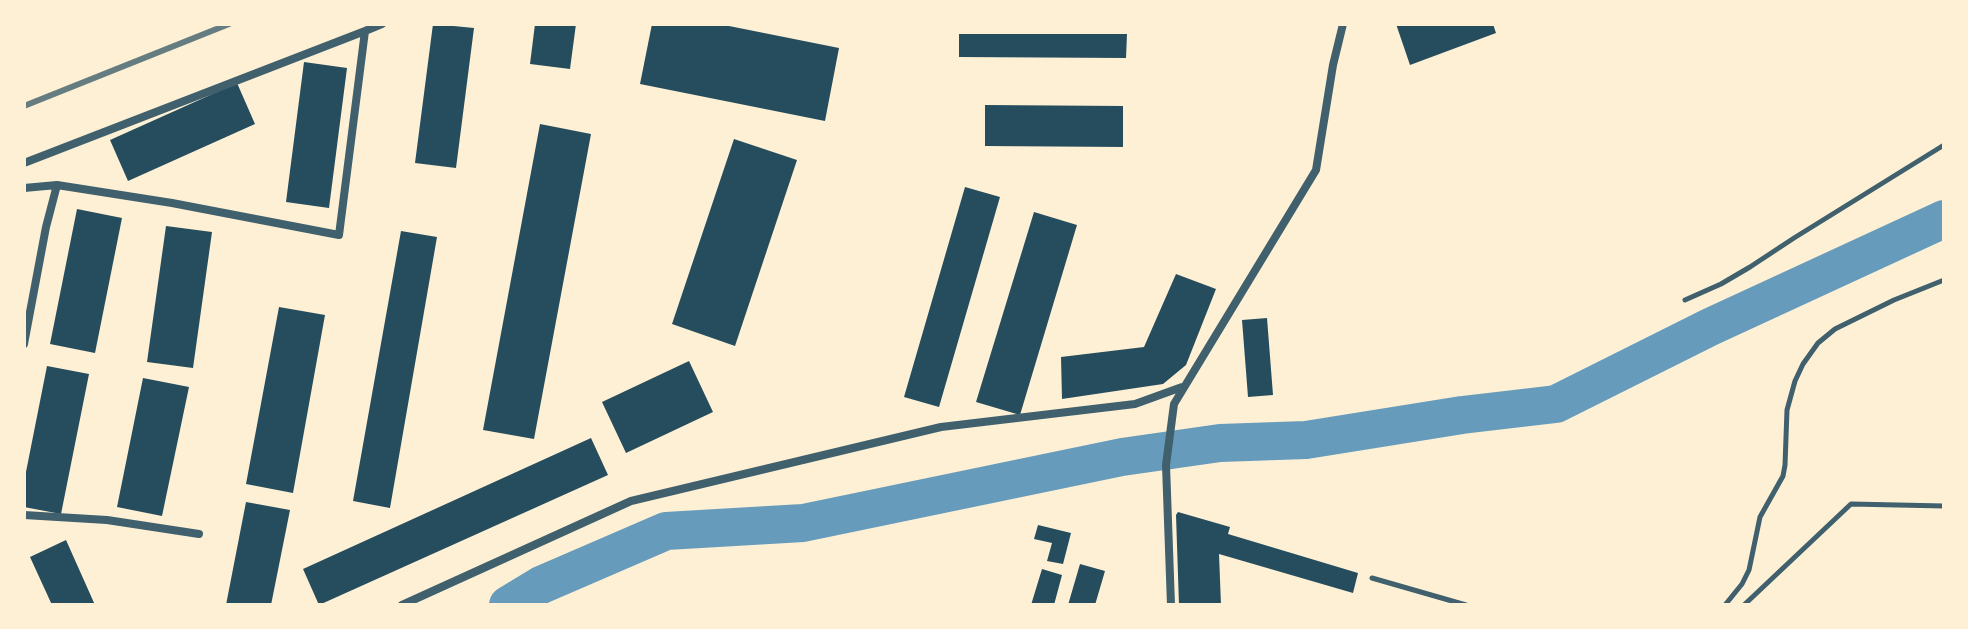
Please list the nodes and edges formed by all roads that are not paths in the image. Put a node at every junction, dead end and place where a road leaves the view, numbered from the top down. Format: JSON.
{"nodes":[{"id":1,"x":382,"y":24,"type":"edge"},
{"id":2,"x":1343,"y":24,"type":"edge"},
{"id":3,"x":365,"y":31,"type":"junction"},
{"id":4,"x":1944,"y":145,"type":"edge"},
{"id":5,"x":24,"y":163,"type":"edge"},
{"id":6,"x":57,"y":185,"type":"junction"},
{"id":7,"x":24,"y":188,"type":"edge"},
{"id":8,"x":1944,"y":280,"type":"edge"},
{"id":9,"x":1685,"y":300,"type":"dead end"},
{"id":10,"x":24,"y":344,"type":"edge"},
{"id":11,"x":1182,"y":387,"type":"junction"},
{"id":12,"x":1944,"y":506,"type":"edge"},
{"id":13,"x":24,"y":515,"type":"edge"},
{"id":14,"x":199,"y":534,"type":"dead end"},
{"id":15,"x":1372,"y":578,"type":"dead end"},
{"id":16,"x":402,"y":605,"type":"edge"},
{"id":17,"x":1171,"y":605,"type":"edge"},
{"id":18,"x":1466,"y":605,"type":"edge"},
{"id":19,"x":1725,"y":605,"type":"edge"},
{"id":20,"x":1744,"y":605,"type":"edge"}],
"edges":[{"from":1,"to":3,"type":"street"},
{"from":2,"to":11,"type":"street"},
{"from":3,"to":5,"type":"street"},
{"from":3,"to":6,"type":"street"},
{"from":4,"to":9,"type":"lane"},
{"from":6,"to":7,"type":"street"},
{"from":6,"to":10,"type":"street"},
{"from":8,"to":19,"type":"lane"},
{"from":11,"to":16,"type":"street"},
{"from":11,"to":17,"type":"street"},
{"from":12,"to":20,"type":"lane"},
{"from":13,"to":14,"type":"street"},
{"from":15,"to":18,"type":"lane"}]}
